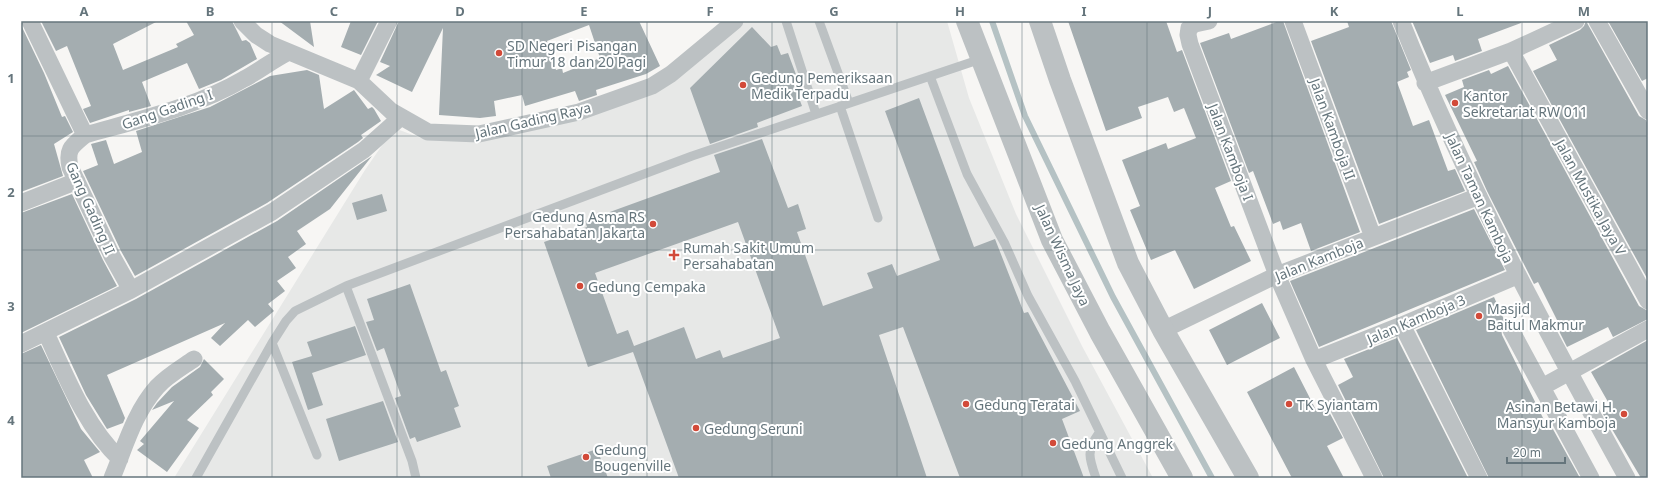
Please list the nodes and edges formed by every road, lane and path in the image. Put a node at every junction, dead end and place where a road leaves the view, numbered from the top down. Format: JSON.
{"nodes":[{"id":1,"x":30,"y":21,"type":"edge"},
{"id":2,"x":242,"y":21,"type":"edge"},
{"id":3,"x":389,"y":21,"type":"edge"},
{"id":4,"x":735,"y":21,"type":"edge"},
{"id":5,"x":786,"y":21,"type":"edge"},
{"id":6,"x":819,"y":21,"type":"edge"},
{"id":7,"x":967,"y":21,"type":"edge"},
{"id":8,"x":1040,"y":21,"type":"edge"},
{"id":9,"x":1209,"y":21,"type":"edge"},
{"id":10,"x":1294,"y":21,"type":"edge"},
{"id":11,"x":1400,"y":21,"type":"edge"},
{"id":12,"x":1576,"y":21,"type":"edge"},
{"id":13,"x":1596,"y":21,"type":"edge"},
{"id":14,"x":1511,"y":51,"type":"junction"},
{"id":15,"x":289,"y":52,"type":"junction"},
{"id":16,"x":981,"y":59,"type":"junction"},
{"id":17,"x":930,"y":76,"type":"junction"},
{"id":18,"x":359,"y":81,"type":"junction"},
{"id":19,"x":1425,"y":82,"type":"junction"},
{"id":20,"x":849,"y":103,"type":"junction"},
{"id":21,"x":840,"y":106,"type":"junction"},
{"id":22,"x":1648,"y":111,"type":"edge"},
{"id":23,"x":816,"y":114,"type":"junction"},
{"id":24,"x":401,"y":117,"type":"junction"},
{"id":25,"x":85,"y":135,"type":"junction"},
{"id":26,"x":77,"y":181,"type":"junction"},
{"id":27,"x":1479,"y":196,"type":"junction"},
{"id":28,"x":21,"y":203,"type":"edge"},
{"id":29,"x":878,"y":218,"type":"dead end"},
{"id":30,"x":1373,"y":237,"type":"junction"},
{"id":31,"x":1277,"y":275,"type":"junction"},
{"id":32,"x":1517,"y":276,"type":"junction"},
{"id":33,"x":346,"y":286,"type":"junction"},
{"id":34,"x":131,"y":290,"type":"junction"},
{"id":35,"x":1648,"y":301,"type":"edge"},
{"id":36,"x":1402,"y":325,"type":"junction"},
{"id":37,"x":1648,"y":328,"type":"edge"},
{"id":38,"x":1163,"y":330,"type":"junction"},
{"id":39,"x":1511,"y":330,"type":"dead end"},
{"id":40,"x":46,"y":333,"type":"junction"},
{"id":41,"x":272,"y":343,"type":"junction"},
{"id":42,"x":21,"y":344,"type":"edge"},
{"id":43,"x":194,"y":359,"type":"dead end"},
{"id":44,"x":1314,"y":360,"type":"junction"},
{"id":45,"x":1568,"y":372,"type":"junction"},
{"id":46,"x":1542,"y":387,"type":"junction"},
{"id":47,"x":1099,"y":433,"type":"junction"},
{"id":48,"x":317,"y":455,"type":"dead end"},
{"id":49,"x":120,"y":458,"type":"junction"},
{"id":50,"x":112,"y":478,"type":"edge"},
{"id":51,"x":196,"y":478,"type":"edge"},
{"id":52,"x":416,"y":478,"type":"edge"},
{"id":53,"x":1096,"y":478,"type":"edge"},
{"id":54,"x":1122,"y":478,"type":"edge"},
{"id":55,"x":1182,"y":478,"type":"edge"},
{"id":56,"x":1248,"y":478,"type":"edge"},
{"id":57,"x":1374,"y":478,"type":"edge"},
{"id":58,"x":1479,"y":478,"type":"edge"},
{"id":59,"x":1591,"y":478,"type":"edge"},
{"id":60,"x":1626,"y":478,"type":"edge"}],
"edges":[{"from":1,"to":25,"type":"street"},
{"from":2,"to":15,"type":"street","name":"Jalan Gading Raya"},
{"from":3,"to":18,"type":"street"},
{"from":4,"to":24,"type":"street","name":"Jalan Gading Raya"},
{"from":5,"to":23,"type":"lane"},
{"from":6,"to":20,"type":"lane"},
{"from":7,"to":16,"type":"street","name":"Jalan Wisma Jaya"},
{"from":8,"to":38,"type":"street"},
{"from":9,"to":31,"type":"street","name":"Jalan Kamboja I"},
{"from":10,"to":30,"type":"street","name":"Jalan Kamboja II"},
{"from":11,"to":19,"type":"street","name":"Jalan Taman Kamboja"},
{"from":12,"to":14,"type":"street"},
{"from":13,"to":22,"type":"street"},
{"from":14,"to":19,"type":"street"},
{"from":14,"to":35,"type":"street","name":"Jalan Mustika Jaya V"},
{"from":15,"to":18,"type":"street","name":"Jalan Gading Raya"},
{"from":15,"to":25,"type":"street","name":"Gang Gading I"},
{"from":16,"to":17,"type":"lane"},
{"from":16,"to":55,"type":"street","name":"Jalan Wisma Jaya"},
{"from":17,"to":20,"type":"lane"},
{"from":17,"to":47,"type":"lane"},
{"from":18,"to":24,"type":"street","name":"Jalan Gading Raya"},
{"from":19,"to":27,"type":"street","name":"Jalan Taman Kamboja"},
{"from":20,"to":21,"type":"lane"},
{"from":21,"to":23,"type":"lane"},
{"from":21,"to":29,"type":"lane"},
{"from":23,"to":33,"type":"lane"},
{"from":24,"to":34,"type":"street"},
{"from":25,"to":26,"type":"street","name":"Gang Gading II"},
{"from":26,"to":28,"type":"street"},
{"from":26,"to":34,"type":"street","name":"Gang Gading II"},
{"from":27,"to":30,"type":"street","name":"Jalan Kamboja"},
{"from":27,"to":32,"type":"street","name":"Jalan Taman Kamboja"},
{"from":30,"to":31,"type":"street","name":"Jalan Kamboja"},
{"from":31,"to":38,"type":"street","name":"Jalan Kamboja"},
{"from":31,"to":44,"type":"street"},
{"from":32,"to":36,"type":"street","name":"Jalan Kamboja 3"},
{"from":32,"to":45,"type":"street","name":"Jalan Taman Kamboja"},
{"from":33,"to":41,"type":"lane"},
{"from":33,"to":52,"type":"lane"},
{"from":34,"to":40,"type":"street"},
{"from":36,"to":44,"type":"street","name":"Jalan Kamboja 3"},
{"from":36,"to":58,"type":"street"},
{"from":37,"to":45,"type":"street"},
{"from":38,"to":56,"type":"street"},
{"from":39,"to":46,"type":"street"},
{"from":40,"to":42,"type":"street"},
{"from":40,"to":49,"type":"street"},
{"from":41,"to":48,"type":"lane"},
{"from":41,"to":51,"type":"lane"},
{"from":43,"to":49,"type":"street"},
{"from":44,"to":57,"type":"street"},
{"from":45,"to":46,"type":"street"},
{"from":45,"to":60,"type":"street","name":"Jalan Taman Kamboja"},
{"from":46,"to":59,"type":"street"},
{"from":47,"to":53,"type":"lane"},
{"from":47,"to":54,"type":"lane"},
{"from":49,"to":50,"type":"street"}]}
